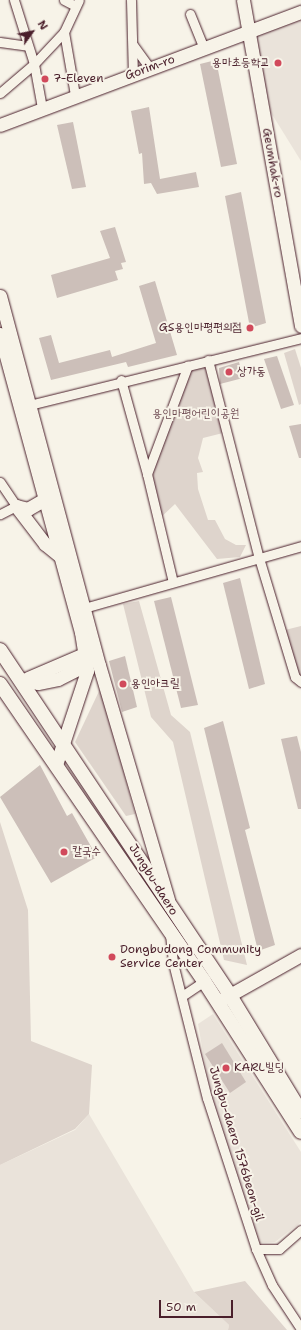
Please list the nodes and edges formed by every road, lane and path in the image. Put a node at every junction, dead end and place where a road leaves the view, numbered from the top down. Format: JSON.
{"nodes":[{"id":1,"x":14,"y":0,"type":"edge"},
{"id":2,"x":64,"y":0,"type":"edge"},
{"id":3,"x":131,"y":0,"type":"edge"},
{"id":4,"x":242,"y":0,"type":"edge"},
{"id":5,"x":77,"y":3,"type":"edge"},
{"id":6,"x":301,"y":12,"type":"edge"},
{"id":7,"x":190,"y":14,"type":"dead end"},
{"id":8,"x":64,"y":32,"type":"junction"},
{"id":9,"x":249,"y":32,"type":"junction"},
{"id":10,"x":0,"y":42,"type":"edge"},
{"id":11,"x":133,"y":45,"type":"junction"},
{"id":12,"x":28,"y":46,"type":"junction"},
{"id":13,"x":204,"y":48,"type":"junction"},
{"id":14,"x":34,"y":64,"type":"junction"},
{"id":15,"x":150,"y":68,"type":"junction"},
{"id":16,"x":133,"y":74,"type":"junction"},
{"id":17,"x":0,"y":93,"type":"edge"},
{"id":18,"x":75,"y":95,"type":"junction"},
{"id":19,"x":42,"y":108,"type":"junction"},
{"id":20,"x":0,"y":125,"type":"edge"},
{"id":21,"x":297,"y":273,"type":"edge"},
{"id":22,"x":0,"y":296,"type":"edge"},
{"id":23,"x":301,"y":326,"type":"edge"},
{"id":24,"x":0,"y":334,"type":"edge"},
{"id":25,"x":301,"y":338,"type":"edge"},
{"id":26,"x":208,"y":360,"type":"junction"},
{"id":27,"x":188,"y":365,"type":"junction"},
{"id":28,"x":121,"y":380,"type":"junction"},
{"id":29,"x":26,"y":406,"type":"junction"},
{"id":30,"x":147,"y":474,"type":"junction"},
{"id":31,"x":0,"y":482,"type":"edge"},
{"id":32,"x":45,"y":499,"type":"junction"},
{"id":33,"x":16,"y":506,"type":"junction"},
{"id":34,"x":0,"y":514,"type":"edge"},
{"id":35,"x":301,"y":546,"type":"edge"},
{"id":36,"x":60,"y":556,"type":"junction"},
{"id":37,"x":259,"y":558,"type":"junction"},
{"id":38,"x":173,"y":582,"type":"junction"},
{"id":39,"x":84,"y":608,"type":"junction"},
{"id":40,"x":0,"y":650,"type":"edge"},
{"id":41,"x":85,"y":659,"type":"junction"},
{"id":42,"x":21,"y":679,"type":"junction"},
{"id":43,"x":301,"y":682,"type":"edge"},
{"id":44,"x":0,"y":684,"type":"edge"},
{"id":45,"x":64,"y":743,"type":"junction"},
{"id":46,"x":56,"y":765,"type":"junction"},
{"id":47,"x":172,"y":911,"type":"junction"},
{"id":48,"x":169,"y":930,"type":"junction"},
{"id":49,"x":301,"y":955,"type":"edge"},
{"id":50,"x":204,"y":981,"type":"junction"},
{"id":51,"x":182,"y":996,"type":"junction"},
{"id":52,"x":223,"y":998,"type":"junction"},
{"id":53,"x":301,"y":1112,"type":"edge"},
{"id":54,"x":301,"y":1132,"type":"edge"},
{"id":55,"x":301,"y":1230,"type":"edge"},
{"id":56,"x":256,"y":1249,"type":"junction"},
{"id":57,"x":301,"y":1329,"type":"edge"}],
"edges":[{"from":1,"to":12,"type":"street"},
{"from":2,"to":5,"type":"street"},
{"from":3,"to":11,"type":"street"},
{"from":4,"to":9,"type":"main road","name":"Geumhak-ro"},
{"from":5,"to":8,"type":"street"},
{"from":6,"to":9,"type":"main road","name":"Gorim-ro"},
{"from":7,"to":13,"type":"street"},
{"from":8,"to":14,"type":"street"},
{"from":8,"to":18,"type":"street"},
{"from":9,"to":13,"type":"main road","name":"Gorim-ro"},
{"from":9,"to":21,"type":"main road","name":"Geumhak-ro"},
{"from":10,"to":12,"type":"street"},
{"from":11,"to":15,"type":"street"},
{"from":11,"to":16,"type":"street"},
{"from":12,"to":14,"type":"street"},
{"from":13,"to":15,"type":"main road","name":"Gorim-ro"},
{"from":14,"to":17,"type":"street"},
{"from":14,"to":19,"type":"street"},
{"from":15,"to":16,"type":"main road","name":"Gorim-ro"},
{"from":16,"to":18,"type":"main road","name":"Gorim-ro"},
{"from":18,"to":19,"type":"main road","name":"Gorim-ro"},
{"from":19,"to":20,"type":"main road","name":"Gorim-ro"},
{"from":21,"to":23,"type":"main road","name":"Geumhak-ro"},
{"from":22,"to":29,"type":"main road"},
{"from":24,"to":29,"type":"main road"},
{"from":25,"to":26,"type":"street"},
{"from":26,"to":27,"type":"street"},
{"from":26,"to":37,"type":"street"},
{"from":27,"to":28,"type":"street"},
{"from":27,"to":30,"type":"street"},
{"from":28,"to":29,"type":"street"},
{"from":28,"to":30,"type":"street"},
{"from":29,"to":32,"type":"main road"},
{"from":29,"to":39,"type":"main road"},
{"from":30,"to":38,"type":"street"},
{"from":31,"to":33,"type":"street"},
{"from":32,"to":33,"type":"main road"},
{"from":32,"to":36,"type":"main road"},
{"from":33,"to":34,"type":"street"},
{"from":33,"to":36,"type":"main road"},
{"from":35,"to":37,"type":"street"},
{"from":36,"to":41,"type":"main road"},
{"from":37,"to":38,"type":"street"},
{"from":37,"to":43,"type":"street"},
{"from":38,"to":39,"type":"street"},
{"from":39,"to":47,"type":"main road"},
{"from":40,"to":42,"type":"main road","name":"Jungbu-daero"},
{"from":41,"to":42,"type":"main road"},
{"from":41,"to":45,"type":"main road"},
{"from":42,"to":45,"type":"main road","name":"Jungbu-daero"},
{"from":44,"to":46,"type":"main road","name":"Jungbu-daero"},
{"from":45,"to":46,"type":"main road"},
{"from":45,"to":47,"type":"main road","name":"Jungbu-daero"},
{"from":46,"to":48,"type":"main road","name":"Jungbu-daero"},
{"from":47,"to":52,"type":"main road","name":"Jungbu-daero"},
{"from":48,"to":50,"type":"main road","name":"Jungbu-daero"},
{"from":48,"to":51,"type":"street","name":"Jungbu-daero 1576beon-gil"},
{"from":49,"to":52,"type":"main road"},
{"from":50,"to":51,"type":"street"},
{"from":50,"to":52,"type":"main road","name":"Jungbu-daero"},
{"from":51,"to":56,"type":"street","name":"Jungbu-daero 1576beon-gil"},
{"from":52,"to":53,"type":"main road","name":"Jungbu-daero"},
{"from":52,"to":54,"type":"main road","name":"Jungbu-daero"},
{"from":55,"to":56,"type":"street"},
{"from":56,"to":57,"type":"street","name":"Jungbu-daero 1576beon-gil"}]}
